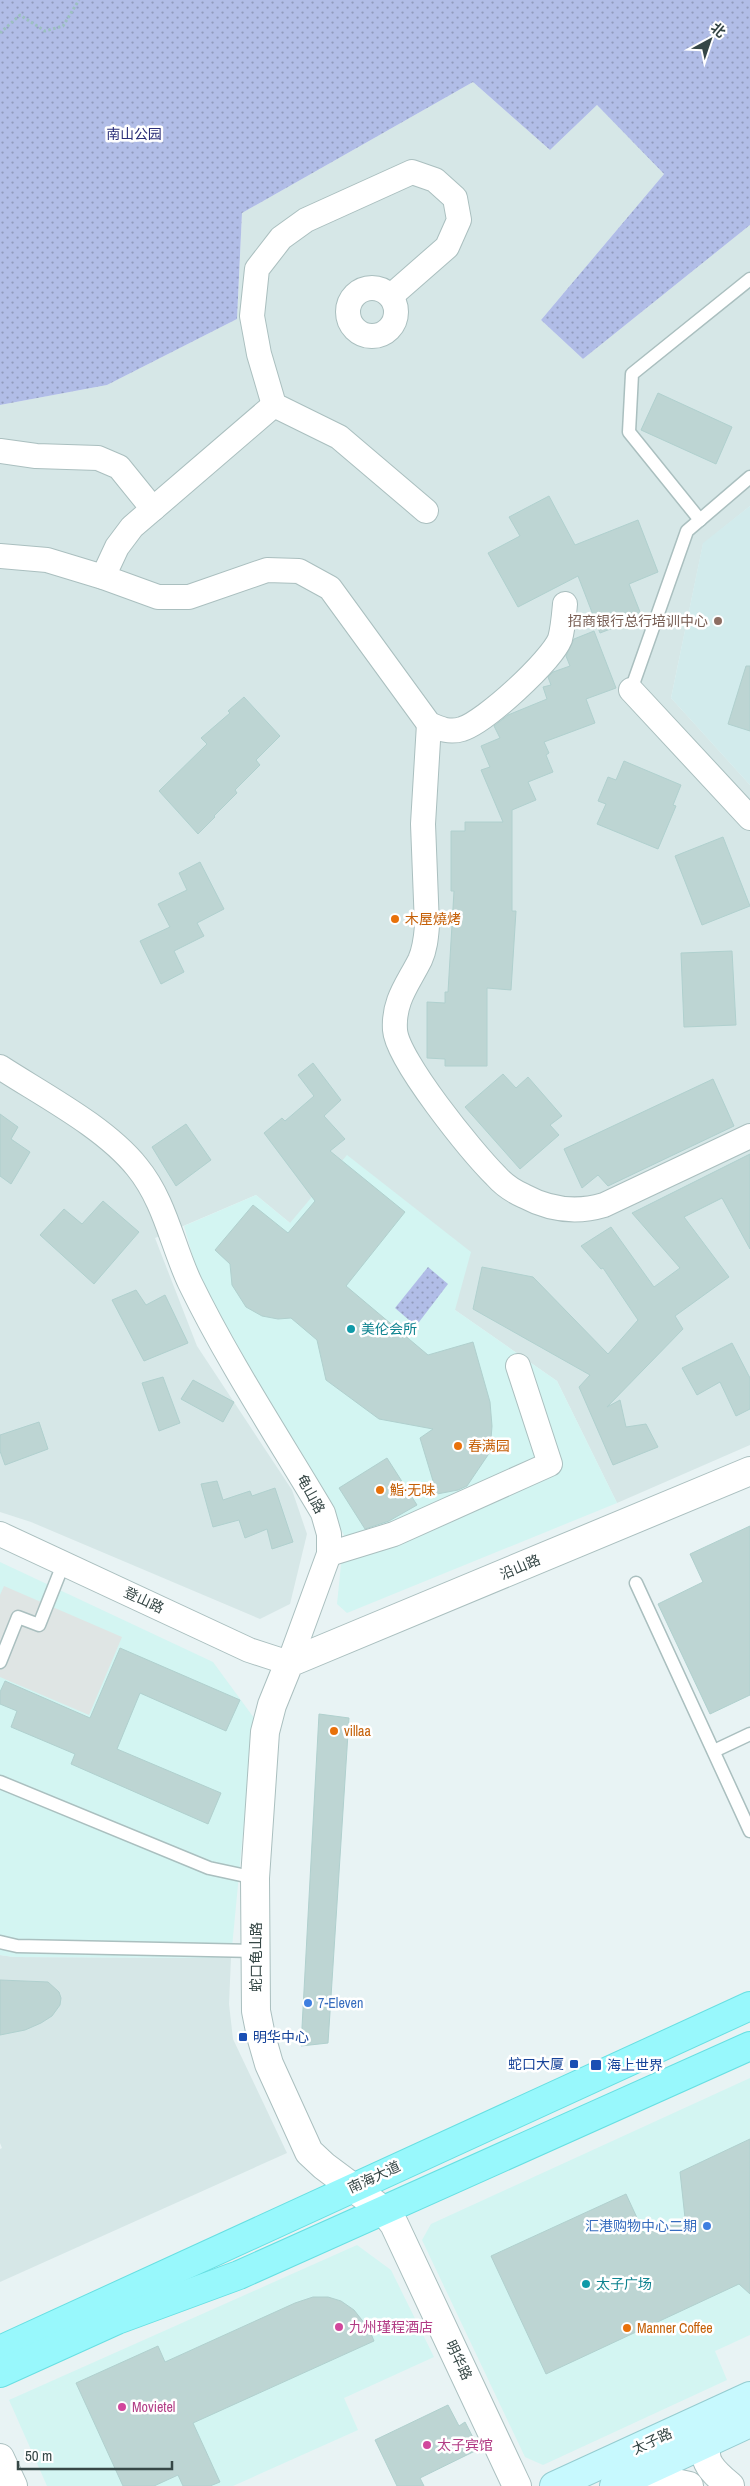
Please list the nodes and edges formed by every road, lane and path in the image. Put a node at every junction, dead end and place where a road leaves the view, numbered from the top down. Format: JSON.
{"nodes":[{"id":1,"x":79,"y":0,"type":"edge"},
{"id":2,"x":0,"y":33,"type":"edge"},
{"id":3,"x":750,"y":279,"type":"edge"},
{"id":4,"x":391,"y":296,"type":"dead end"},
{"id":5,"x":274,"y":405,"type":"junction"},
{"id":6,"x":0,"y":451,"type":"edge"},
{"id":7,"x":750,"y":476,"type":"edge"},
{"id":8,"x":153,"y":509,"type":"junction"},
{"id":9,"x":426,"y":511,"type":"dead end"},
{"id":10,"x":700,"y":520,"type":"junction"},
{"id":11,"x":0,"y":556,"type":"edge"},
{"id":12,"x":103,"y":577,"type":"junction"},
{"id":13,"x":566,"y":604,"type":"dead end"},
{"id":14,"x":631,"y":690,"type":"joint"},
{"id":15,"x":429,"y":724,"type":"junction"},
{"id":16,"x":750,"y":818,"type":"edge"},
{"id":17,"x":0,"y":1067,"type":"edge"},
{"id":18,"x":750,"y":1136,"type":"edge"},
{"id":19,"x":518,"y":1366,"type":"dead end"},
{"id":20,"x":750,"y":1471,"type":"edge"},
{"id":21,"x":0,"y":1534,"type":"edge"},
{"id":22,"x":329,"y":1554,"type":"junction"},
{"id":23,"x":64,"y":1562,"type":"junction"},
{"id":24,"x":636,"y":1583,"type":"dead end"},
{"id":25,"x":0,"y":1662,"type":"edge"},
{"id":26,"x":289,"y":1663,"type":"junction"},
{"id":27,"x":750,"y":1734,"type":"edge"},
{"id":28,"x":714,"y":1751,"type":"junction"},
{"id":29,"x":0,"y":1782,"type":"edge"},
{"id":30,"x":750,"y":1831,"type":"edge"},
{"id":31,"x":255,"y":1878,"type":"junction"},
{"id":32,"x":0,"y":1942,"type":"edge"},
{"id":33,"x":256,"y":1950,"type":"junction"},
{"id":34,"x":750,"y":2006,"type":"edge"},
{"id":35,"x":750,"y":2046,"type":"edge"},
{"id":36,"x":352,"y":2188,"type":"junction"},
{"id":37,"x":383,"y":2210,"type":"junction"},
{"id":38,"x":0,"y":2350,"type":"edge"},
{"id":39,"x":0,"y":2373,"type":"edge"},
{"id":40,"x":750,"y":2396,"type":"edge"},
{"id":41,"x":750,"y":2423,"type":"edge"},
{"id":42,"x":709,"y":2442,"type":"junction"},
{"id":43,"x":0,"y":2458,"type":"edge"},
{"id":44,"x":623,"y":2482,"type":"edge"},
{"id":45,"x":14,"y":2486,"type":"edge"},
{"id":46,"x":517,"y":2486,"type":"edge"},
{"id":47,"x":554,"y":2486,"type":"edge"},
{"id":48,"x":688,"y":2486,"type":"edge"},
{"id":49,"x":730,"y":2486,"type":"edge"}],
"edges":[{"from":1,"to":2,"type":"path"},
{"from":3,"to":10,"type":"lane"},
{"from":4,"to":5,"type":"street"},
{"from":5,"to":8,"type":"street"},
{"from":5,"to":9,"type":"street"},
{"from":6,"to":8,"type":"street"},
{"from":7,"to":10,"type":"lane"},
{"from":8,"to":12,"type":"street"},
{"from":10,"to":14,"type":"lane"},
{"from":11,"to":12,"type":"street"},
{"from":12,"to":15,"type":"street"},
{"from":13,"to":15,"type":"street"},
{"from":14,"to":16,"type":"street"},
{"from":15,"to":18,"type":"street"},
{"from":17,"to":22,"type":"street","name":"龟山路"},
{"from":19,"to":22,"type":"street"},
{"from":20,"to":26,"type":"street","name":"沿山路"},
{"from":21,"to":23,"type":"street","name":"登山路"},
{"from":22,"to":26,"type":"street","name":"龟山路"},
{"from":23,"to":25,"type":"lane"},
{"from":23,"to":26,"type":"street","name":"登山路"},
{"from":24,"to":28,"type":"lane"},
{"from":26,"to":31,"type":"street","name":"蛇口龟山路"},
{"from":27,"to":28,"type":"lane"},
{"from":28,"to":30,"type":"lane"},
{"from":29,"to":31,"type":"lane"},
{"from":31,"to":33,"type":"street","name":"蛇口龟山路"},
{"from":32,"to":33,"type":"lane"},
{"from":33,"to":36,"type":"street","name":"蛇口龟山路"},
{"from":34,"to":36,"type":"main road","name":"南海大道"},
{"from":35,"to":37,"type":"main road"},
{"from":36,"to":37,"type":"street","name":"蛇口龟山路"},
{"from":36,"to":38,"type":"main road","name":"南海大道"},
{"from":37,"to":39,"type":"main road"},
{"from":37,"to":46,"type":"street","name":"明华路"},
{"from":40,"to":47,"type":"main road","name":"太子路"},
{"from":41,"to":42,"type":"main road","name":"太子路"},
{"from":42,"to":44,"type":"main road","name":"太子路"},
{"from":42,"to":49,"type":"street"},
{"from":43,"to":45,"type":"street"},
{"from":44,"to":48,"type":"street"}]}
